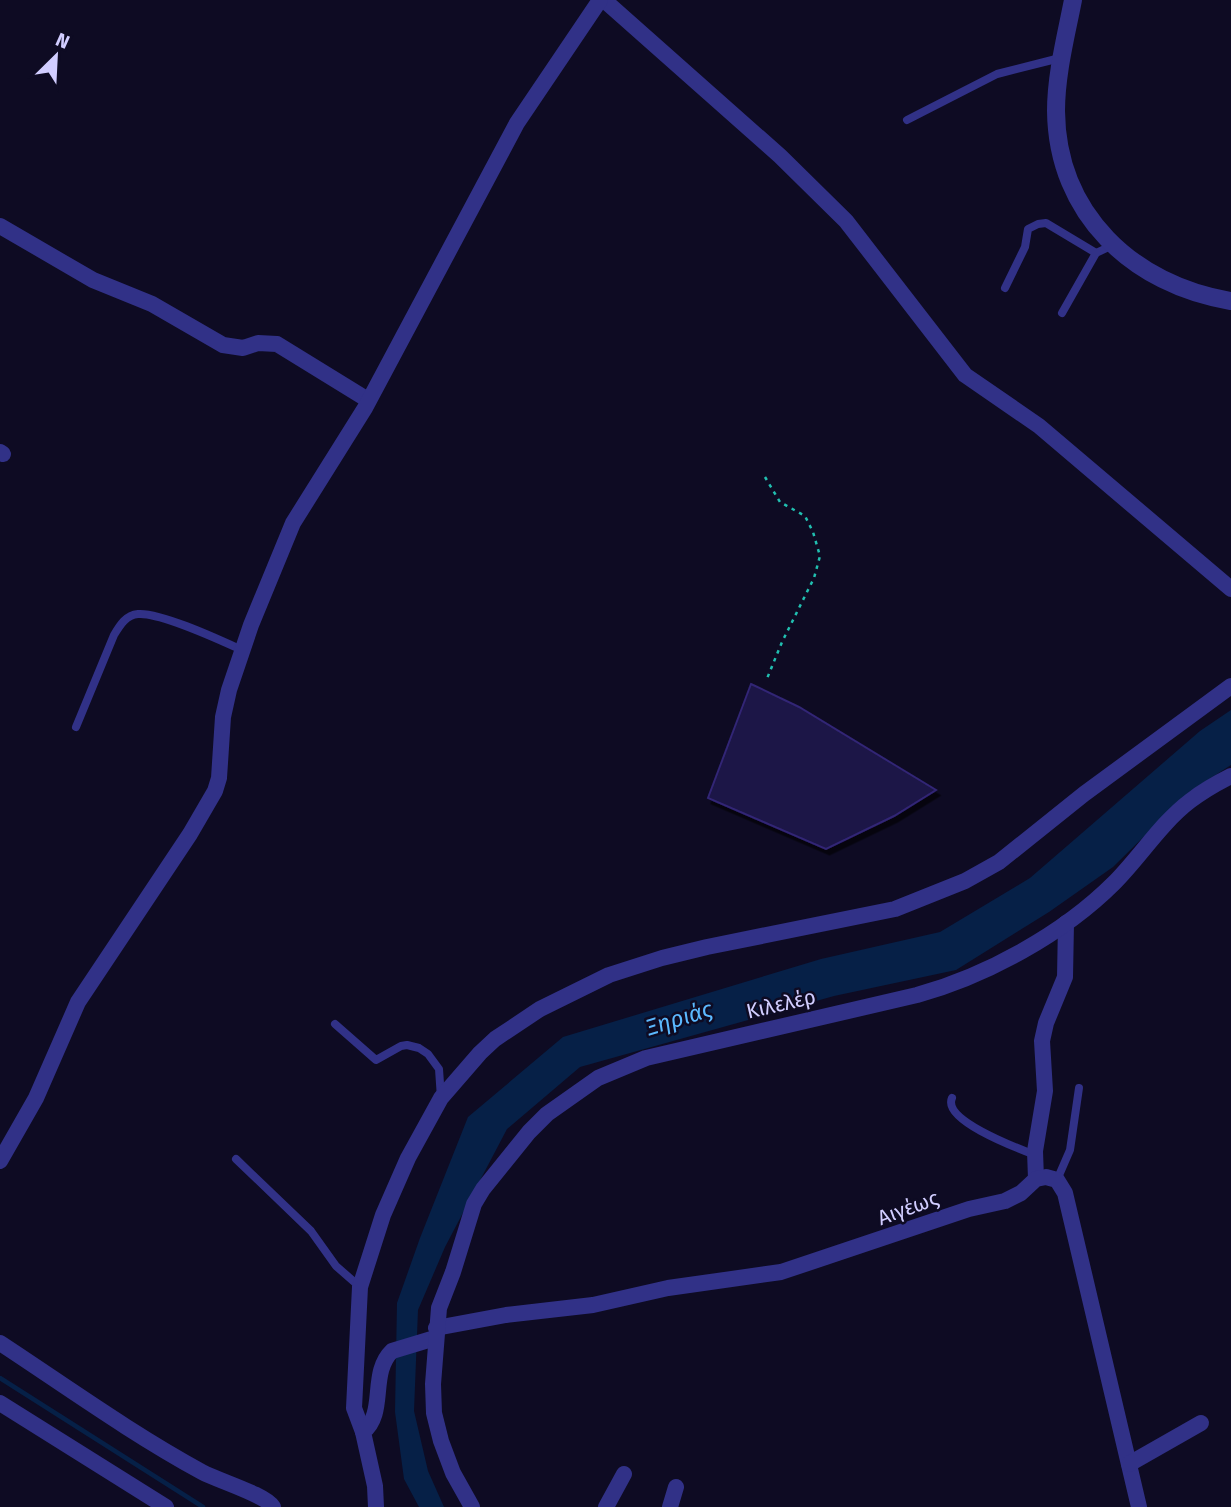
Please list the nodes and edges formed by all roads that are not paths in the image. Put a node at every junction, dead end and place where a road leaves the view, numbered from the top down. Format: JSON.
{"nodes":[{"id":1,"x":602,"y":0,"type":"edge"},
{"id":2,"x":1073,"y":0,"type":"edge"},
{"id":3,"x":1063,"y":57,"type":"junction"},
{"id":4,"x":907,"y":120,"type":"dead end"},
{"id":5,"x":0,"y":226,"type":"edge"},
{"id":6,"x":1104,"y":249,"type":"junction"},
{"id":7,"x":1005,"y":288,"type":"dead end"},
{"id":8,"x":1231,"y":301,"type":"edge"},
{"id":9,"x":1062,"y":313,"type":"dead end"},
{"id":10,"x":368,"y":400,"type":"junction"},
{"id":11,"x":1231,"y":589,"type":"edge"},
{"id":12,"x":242,"y":650,"type":"junction"},
{"id":13,"x":1231,"y":686,"type":"edge"},
{"id":14,"x":76,"y":727,"type":"dead end"},
{"id":15,"x":1231,"y":776,"type":"edge"},
{"id":16,"x":1066,"y":923,"type":"junction"},
{"id":17,"x":335,"y":1024,"type":"dead end"},
{"id":18,"x":1079,"y":1088,"type":"dead end"},
{"id":19,"x":952,"y":1097,"type":"dead end"},
{"id":20,"x":441,"y":1098,"type":"junction"},
{"id":21,"x":1035,"y":1155,"type":"junction"},
{"id":22,"x":236,"y":1159,"type":"dead end"},
{"id":23,"x":0,"y":1161,"type":"edge"},
{"id":24,"x":1036,"y":1179,"type":"junction"},
{"id":25,"x":1057,"y":1181,"type":"junction"},
{"id":26,"x":356,"y":1285,"type":"junction"},
{"id":27,"x":435,"y":1333,"type":"junction"},
{"id":28,"x":0,"y":1343,"type":"edge"},
{"id":29,"x":0,"y":1403,"type":"edge"},
{"id":30,"x":1201,"y":1423,"type":"dead end"},
{"id":31,"x":363,"y":1432,"type":"junction"},
{"id":32,"x":1129,"y":1464,"type":"junction"},
{"id":33,"x":624,"y":1474,"type":"dead end"},
{"id":34,"x":676,"y":1487,"type":"dead end"},
{"id":35,"x":166,"y":1507,"type":"edge"},
{"id":36,"x":273,"y":1507,"type":"edge"},
{"id":37,"x":376,"y":1507,"type":"edge"},
{"id":38,"x":472,"y":1507,"type":"edge"},
{"id":39,"x":606,"y":1507,"type":"edge"},
{"id":40,"x":670,"y":1507,"type":"edge"},
{"id":41,"x":1139,"y":1507,"type":"edge"}],
"edges":[{"from":1,"to":10,"type":"street"},
{"from":1,"to":11,"type":"street"},
{"from":2,"to":3,"type":"street"},
{"from":3,"to":4,"type":"lane"},
{"from":3,"to":6,"type":"street"},
{"from":5,"to":10,"type":"street"},
{"from":6,"to":7,"type":"lane"},
{"from":6,"to":8,"type":"street"},
{"from":6,"to":9,"type":"lane"},
{"from":10,"to":12,"type":"street"},
{"from":12,"to":14,"type":"lane"},
{"from":12,"to":23,"type":"street"},
{"from":13,"to":20,"type":"street"},
{"from":15,"to":16,"type":"street","name":"Κιλελέρ"},
{"from":16,"to":21,"type":"street"},
{"from":16,"to":27,"type":"street","name":"Κιλελέρ"},
{"from":17,"to":20,"type":"lane"},
{"from":18,"to":25,"type":"lane"},
{"from":19,"to":21,"type":"lane"},
{"from":20,"to":26,"type":"street"},
{"from":21,"to":24,"type":"street"},
{"from":22,"to":26,"type":"lane"},
{"from":24,"to":25,"type":"street"},
{"from":24,"to":27,"type":"street","name":"Αιγέως"},
{"from":25,"to":32,"type":"street"},
{"from":26,"to":31,"type":"street"},
{"from":27,"to":31,"type":"street","name":"Αιγέως"},
{"from":27,"to":38,"type":"street","name":"Κιλελέρ"},
{"from":28,"to":36,"type":"street"},
{"from":29,"to":35,"type":"street"},
{"from":30,"to":32,"type":"street"},
{"from":31,"to":37,"type":"street"},
{"from":32,"to":41,"type":"street"},
{"from":33,"to":39,"type":"street"},
{"from":34,"to":40,"type":"street"}]}
